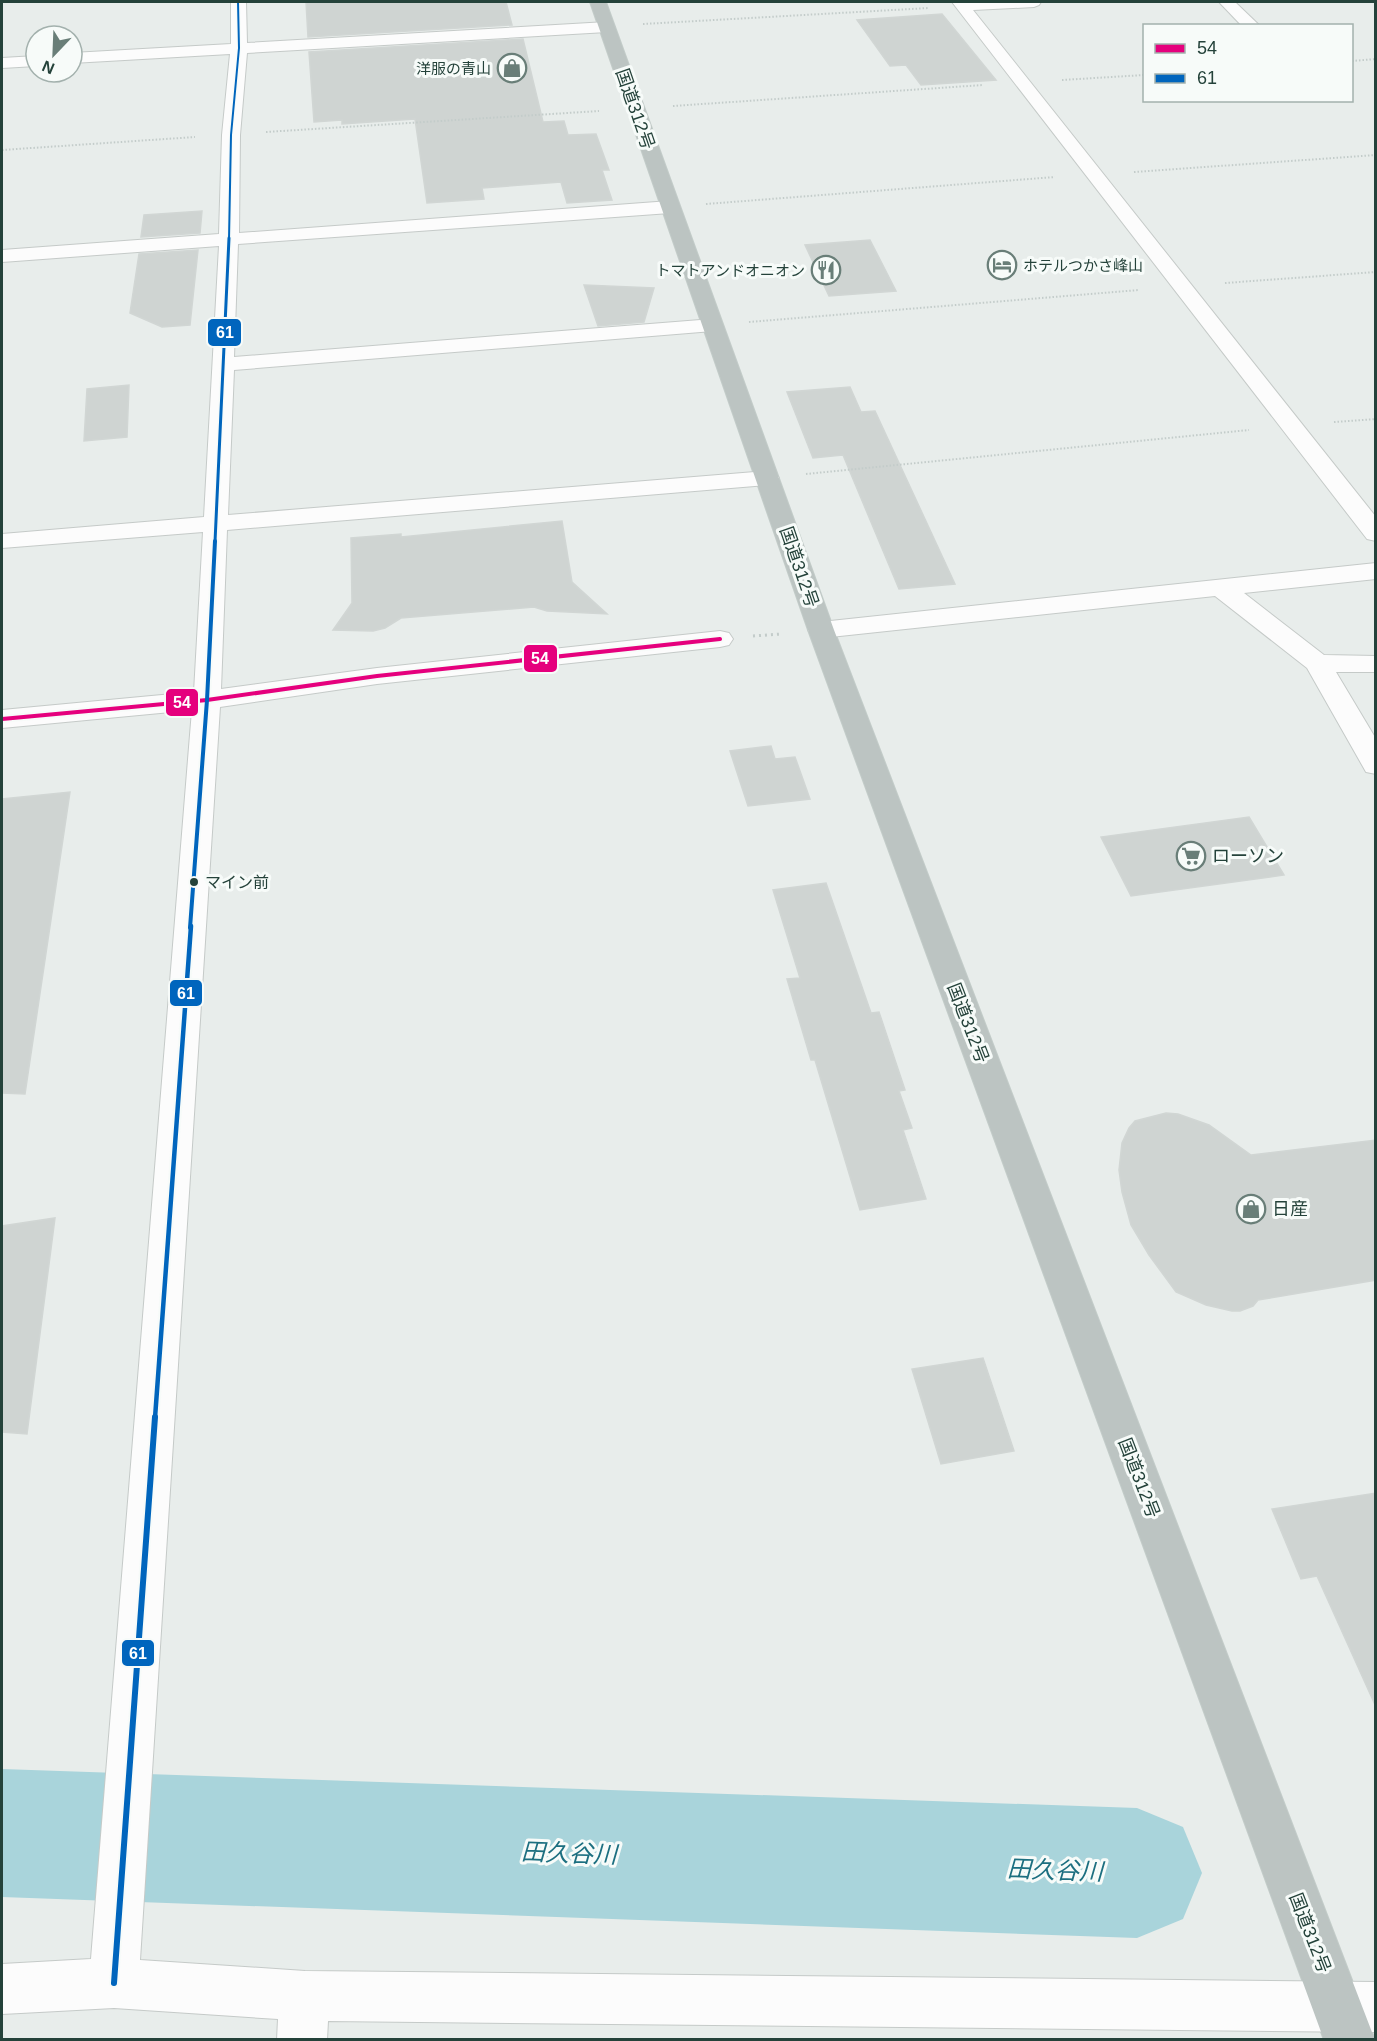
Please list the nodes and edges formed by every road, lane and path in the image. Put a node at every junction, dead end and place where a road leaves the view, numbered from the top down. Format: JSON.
{"nodes":[{"id":1,"x":238,"y":2,"type":"edge"},
{"id":2,"x":1034,"y":2,"type":"edge"},
{"id":3,"x":1227,"y":2,"type":"edge"},
{"id":4,"x":960,"y":4,"type":"edge"},
{"id":5,"x":603,"y":14,"type":"edge"},
{"id":6,"x":1250,"y":24,"type":"edge"},
{"id":7,"x":239,"y":48,"type":"junction"},
{"id":8,"x":84,"y":57,"type":"edge"},
{"id":9,"x":1376,"y":59,"type":"edge"},
{"id":10,"x":1353,"y":61,"type":"edge"},
{"id":11,"x":24,"y":62,"type":"edge"},
{"id":12,"x":2,"y":63,"type":"edge"},
{"id":13,"x":1143,"y":75,"type":"edge"},
{"id":14,"x":1022,"y":83,"type":"junction"},
{"id":15,"x":634,"y":108,"type":"junction"},
{"id":16,"x":231,"y":135,"type":"junction"},
{"id":17,"x":2,"y":150,"type":"edge"},
{"id":18,"x":1376,"y":154,"type":"edge"},
{"id":19,"x":1093,"y":175,"type":"junction"},
{"id":20,"x":670,"y":207,"type":"junction"},
{"id":21,"x":229,"y":239,"type":"junction"},
{"id":22,"x":2,"y":256,"type":"edge"},
{"id":23,"x":1376,"y":272,"type":"edge"},
{"id":24,"x":1180,"y":286,"type":"junction"},
{"id":25,"x":712,"y":325,"type":"junction"},
{"id":26,"x":223,"y":364,"type":"junction"},
{"id":27,"x":1376,"y":419,"type":"edge"},
{"id":28,"x":1291,"y":426,"type":"junction"},
{"id":29,"x":767,"y":478,"type":"junction"},
{"id":30,"x":215,"y":523,"type":"junction"},
{"id":31,"x":1376,"y":534,"type":"edge"},
{"id":32,"x":2,"y":541,"type":"edge"},
{"id":33,"x":1376,"y":571,"type":"edge"},
{"id":34,"x":1220,"y":587,"type":"junction"},
{"id":35,"x":821,"y":630,"type":"junction"},
{"id":36,"x":720,"y":639,"type":"joint"},
{"id":37,"x":1318,"y":663,"type":"junction"},
{"id":38,"x":1376,"y":663,"type":"edge"},
{"id":39,"x":207,"y":700,"type":"junction"},
{"id":40,"x":2,"y":719,"type":"edge"},
{"id":41,"x":1376,"y":765,"type":"edge"},
{"id":42,"x":114,"y":1983,"type":"junction"},
{"id":43,"x":2,"y":1989,"type":"edge"},
{"id":44,"x":303,"y":2018,"type":"edge"},
{"id":45,"x":1355,"y":2018,"type":"edge"}],
"edges":[{"from":1,"to":7,"type":"street"},
{"from":2,"to":4,"type":"street"},
{"from":3,"to":6,"type":"street"},
{"from":4,"to":5,"type":"path"},
{"from":4,"to":14,"type":"street"},
{"from":5,"to":7,"type":"street"},
{"from":5,"to":15,"type":"highway","name":"国道312号"},
{"from":7,"to":8,"type":"street"},
{"from":7,"to":16,"type":"street"},
{"from":9,"to":10,"type":"path"},
{"from":11,"to":12,"type":"street"},
{"from":13,"to":14,"type":"path"},
{"from":14,"to":15,"type":"path"},
{"from":14,"to":19,"type":"street"},
{"from":15,"to":16,"type":"path"},
{"from":15,"to":20,"type":"highway","name":"国道312号"},
{"from":16,"to":17,"type":"path"},
{"from":16,"to":21,"type":"street"},
{"from":18,"to":19,"type":"path"},
{"from":19,"to":20,"type":"path"},
{"from":19,"to":24,"type":"street"},
{"from":20,"to":21,"type":"street"},
{"from":20,"to":25,"type":"highway","name":"国道312号"},
{"from":21,"to":22,"type":"street"},
{"from":21,"to":26,"type":"street"},
{"from":23,"to":24,"type":"path"},
{"from":24,"to":25,"type":"path"},
{"from":24,"to":28,"type":"street"},
{"from":25,"to":26,"type":"street"},
{"from":25,"to":29,"type":"highway","name":"国道312号"},
{"from":26,"to":30,"type":"street"},
{"from":27,"to":28,"type":"path"},
{"from":28,"to":29,"type":"path"},
{"from":28,"to":31,"type":"street"},
{"from":29,"to":30,"type":"street"},
{"from":29,"to":35,"type":"highway","name":"国道312号"},
{"from":30,"to":32,"type":"street"},
{"from":30,"to":39,"type":"street"},
{"from":33,"to":34,"type":"street"},
{"from":34,"to":35,"type":"street"},
{"from":34,"to":37,"type":"street"},
{"from":35,"to":36,"type":"path"},
{"from":35,"to":45,"type":"highway","name":"国道312号"},
{"from":36,"to":39,"type":"street"},
{"from":37,"to":38,"type":"street"},
{"from":37,"to":41,"type":"street"},
{"from":39,"to":40,"type":"street"},
{"from":39,"to":42,"type":"street"},
{"from":42,"to":43,"type":"street"},
{"from":42,"to":44,"type":"street"},
{"from":44,"to":45,"type":"street"}]}
